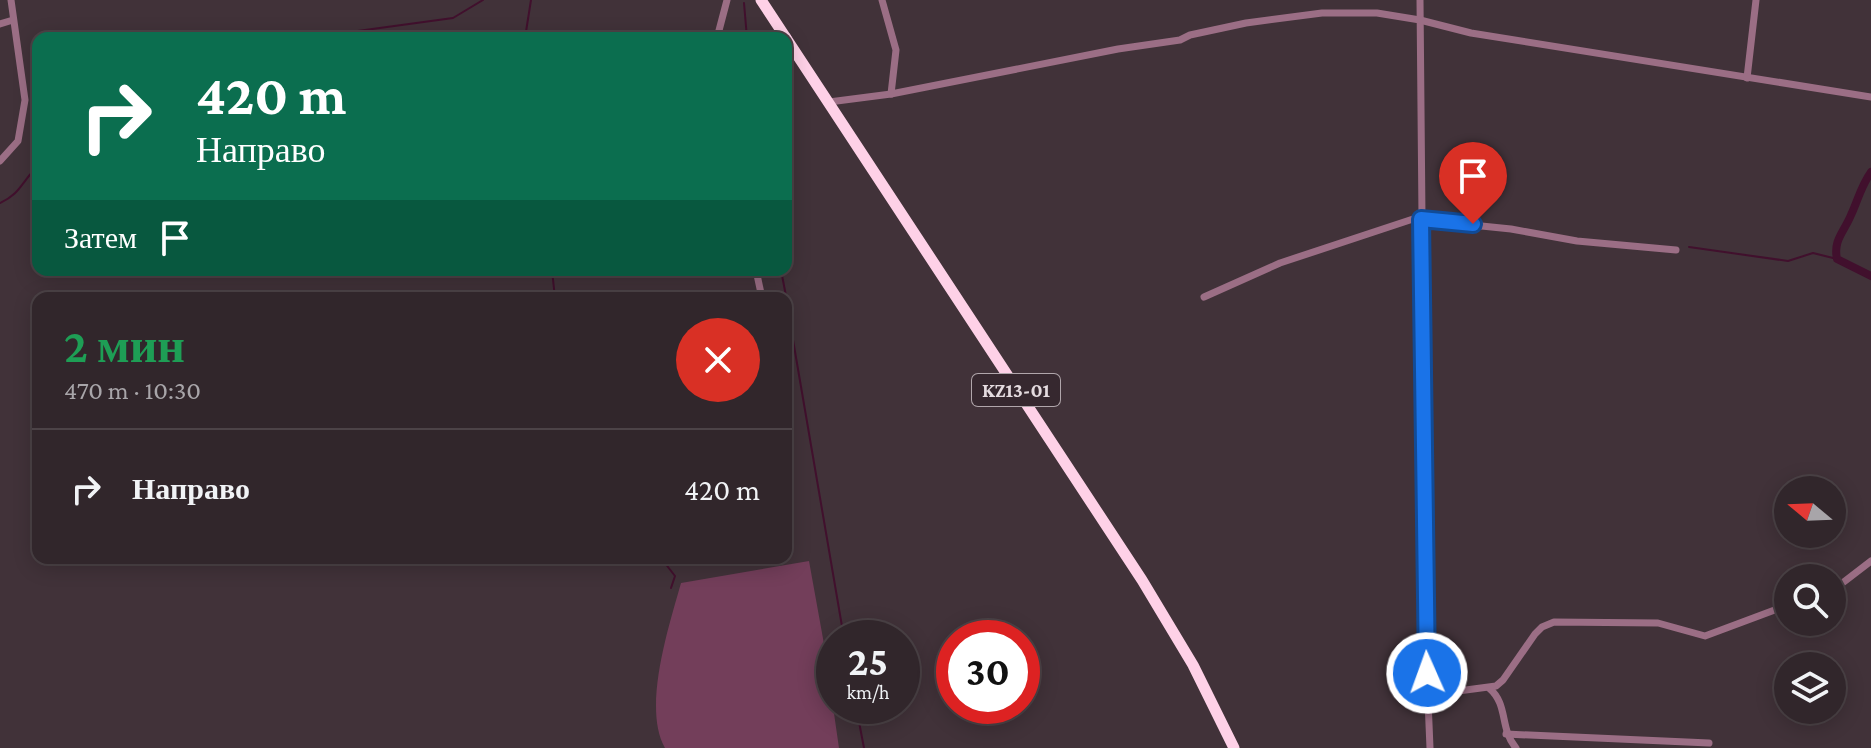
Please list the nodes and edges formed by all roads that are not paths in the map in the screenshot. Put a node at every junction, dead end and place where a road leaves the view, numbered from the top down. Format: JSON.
{"nodes":[{"id":1,"x":11,"y":0,"type":"edge"},
{"id":2,"x":727,"y":0,"type":"edge"},
{"id":3,"x":761,"y":0,"type":"edge"},
{"id":4,"x":882,"y":0,"type":"edge"},
{"id":5,"x":1420,"y":0,"type":"edge"},
{"id":6,"x":1756,"y":0,"type":"edge"},
{"id":7,"x":13,"y":20,"type":"junction"},
{"id":8,"x":1420,"y":20,"type":"junction"},
{"id":9,"x":0,"y":24,"type":"edge"},
{"id":10,"x":719,"y":32,"type":"edge"},
{"id":11,"x":782,"y":32,"type":"edge"},
{"id":12,"x":792,"y":47,"type":"edge"},
{"id":13,"x":1747,"y":78,"type":"junction"},
{"id":14,"x":891,"y":94,"type":"junction"},
{"id":15,"x":1871,"y":97,"type":"edge"},
{"id":16,"x":829,"y":102,"type":"junction"},
{"id":17,"x":0,"y":161,"type":"edge"},
{"id":18,"x":1421,"y":219,"type":"junction"},
{"id":19,"x":1676,"y":250,"type":"dead end"},
{"id":20,"x":1204,"y":297,"type":"dead end"},
{"id":21,"x":1871,"y":561,"type":"edge"},
{"id":22,"x":1846,"y":580,"type":"edge"},
{"id":23,"x":1774,"y":610,"type":"edge"},
{"id":24,"x":1489,"y":688,"type":"junction"},
{"id":25,"x":1428,"y":695,"type":"junction"},
{"id":26,"x":1506,"y":734,"type":"junction"},
{"id":27,"x":1709,"y":743,"type":"dead end"},
{"id":28,"x":1234,"y":748,"type":"edge"},
{"id":29,"x":1430,"y":748,"type":"edge"},
{"id":30,"x":1516,"y":748,"type":"edge"}],
"edges":[{"from":1,"to":7,"type":"street"},
{"from":2,"to":10,"type":"street"},
{"from":3,"to":11,"type":"highway","number":"KZ13-01"},
{"from":4,"to":14,"type":"street"},
{"from":5,"to":8,"type":"street"},
{"from":6,"to":13,"type":"street"},
{"from":7,"to":9,"type":"street"},
{"from":7,"to":17,"type":"street"},
{"from":8,"to":13,"type":"street"},
{"from":8,"to":14,"type":"street"},
{"from":8,"to":18,"type":"street"},
{"from":12,"to":16,"type":"highway","number":"KZ13-01"},
{"from":13,"to":15,"type":"street"},
{"from":14,"to":16,"type":"street"},
{"from":16,"to":28,"type":"highway","number":"KZ13-01"},
{"from":18,"to":19,"type":"street"},
{"from":18,"to":20,"type":"street"},
{"from":18,"to":25,"type":"street"},
{"from":21,"to":22,"type":"street"},
{"from":23,"to":24,"type":"street"},
{"from":24,"to":25,"type":"street"},
{"from":24,"to":26,"type":"street"},
{"from":25,"to":29,"type":"street"},
{"from":26,"to":27,"type":"street"},
{"from":26,"to":30,"type":"street"}]}
